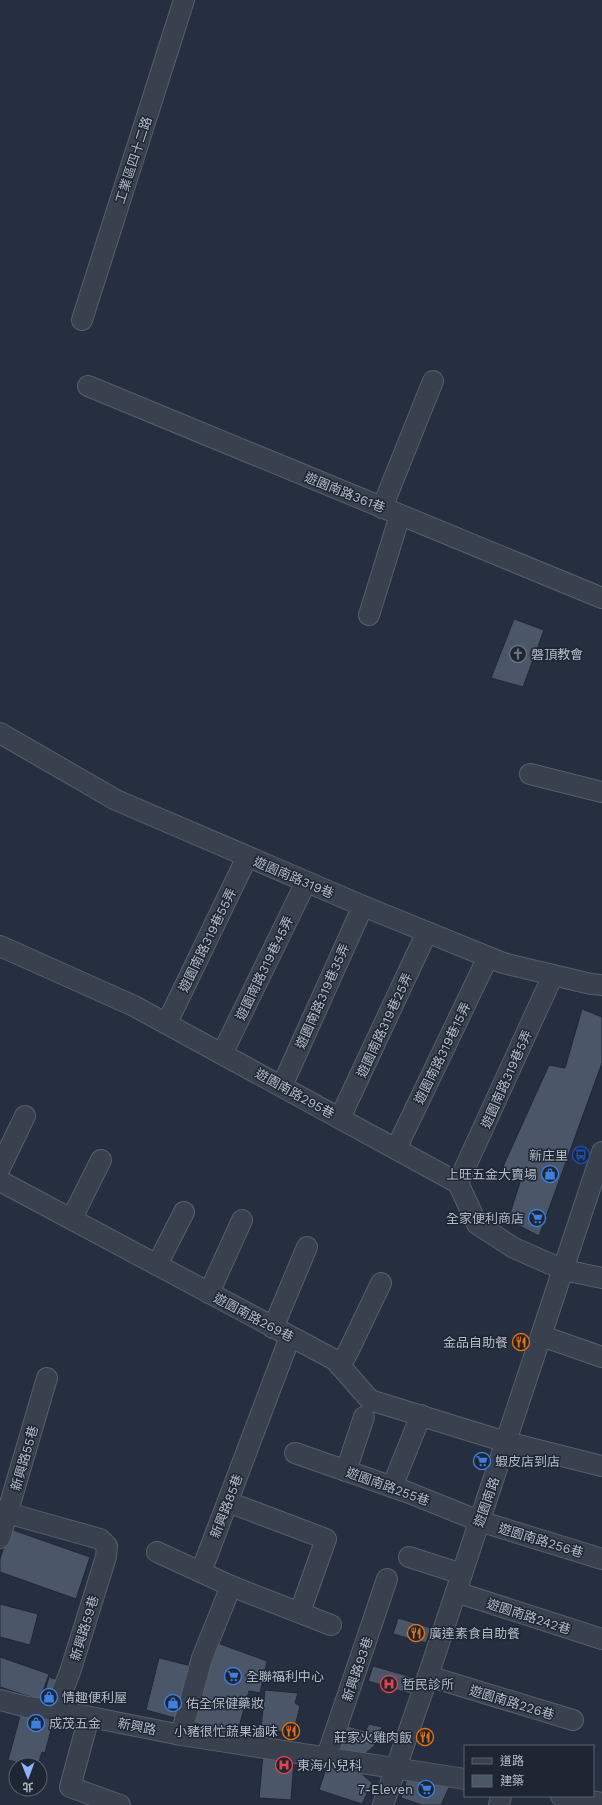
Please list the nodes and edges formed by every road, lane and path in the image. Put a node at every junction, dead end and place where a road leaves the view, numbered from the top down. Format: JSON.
{"nodes":[{"id":1,"x":184,"y":0,"type":"edge"},
{"id":2,"x":82,"y":320,"type":"dead end"},
{"id":3,"x":433,"y":381,"type":"dead end"},
{"id":4,"x":88,"y":386,"type":"dead end"},
{"id":5,"x":382,"y":508,"type":"junction"},
{"id":6,"x":400,"y":515,"type":"junction"},
{"id":7,"x":602,"y":598,"type":"edge"},
{"id":8,"x":369,"y":615,"type":"dead end"},
{"id":9,"x":0,"y":733,"type":"edge"},
{"id":10,"x":530,"y":774,"type":"dead end"},
{"id":11,"x":602,"y":792,"type":"edge"},
{"id":12,"x":247,"y":857,"type":"junction"},
{"id":13,"x":306,"y":882,"type":"junction"},
{"id":14,"x":363,"y":906,"type":"junction"},
{"id":15,"x":427,"y":932,"type":"junction"},
{"id":16,"x":0,"y":946,"type":"edge"},
{"id":17,"x":488,"y":957,"type":"junction"},
{"id":18,"x":553,"y":975,"type":"junction"},
{"id":19,"x":602,"y":985,"type":"edge"},
{"id":20,"x":167,"y":1023,"type":"junction"},
{"id":21,"x":222,"y":1054,"type":"junction"},
{"id":22,"x":282,"y":1086,"type":"junction"},
{"id":23,"x":25,"y":1116,"type":"dead end"},
{"id":24,"x":340,"y":1118,"type":"junction"},
{"id":25,"x":396,"y":1149,"type":"junction"},
{"id":26,"x":602,"y":1152,"type":"edge"},
{"id":27,"x":101,"y":1160,"type":"dead end"},
{"id":28,"x":0,"y":1168,"type":"edge"},
{"id":29,"x":0,"y":1181,"type":"edge"},
{"id":30,"x":458,"y":1183,"type":"junction"},
{"id":31,"x":184,"y":1212,"type":"dead end"},
{"id":32,"x":72,"y":1218,"type":"junction"},
{"id":33,"x":242,"y":1220,"type":"dead end"},
{"id":34,"x":307,"y":1247,"type":"dead end"},
{"id":35,"x":157,"y":1265,"type":"junction"},
{"id":36,"x":564,"y":1270,"type":"junction"},
{"id":37,"x":602,"y":1278,"type":"edge"},
{"id":38,"x":381,"y":1283,"type":"dead end"},
{"id":39,"x":209,"y":1293,"type":"junction"},
{"id":40,"x":273,"y":1328,"type":"junction"},
{"id":41,"x":542,"y":1336,"type":"junction"},
{"id":42,"x":290,"y":1337,"type":"junction"},
{"id":43,"x":602,"y":1357,"type":"edge"},
{"id":44,"x":340,"y":1366,"type":"junction"},
{"id":45,"x":47,"y":1378,"type":"dead end"},
{"id":46,"x":421,"y":1416,"type":"junction"},
{"id":47,"x":364,"y":1417,"type":"dead end"},
{"id":48,"x":506,"y":1442,"type":"junction"},
{"id":49,"x":295,"y":1453,"type":"dead end"},
{"id":50,"x":602,"y":1466,"type":"edge"},
{"id":51,"x":346,"y":1471,"type":"junction"},
{"id":52,"x":392,"y":1487,"type":"junction"},
{"id":53,"x":228,"y":1502,"type":"junction"},
{"id":54,"x":4,"y":1512,"type":"edge"},
{"id":55,"x":479,"y":1521,"type":"junction"},
{"id":56,"x":0,"y":1538,"type":"edge"},
{"id":57,"x":157,"y":1552,"type":"dead end"},
{"id":58,"x":409,"y":1557,"type":"dead end"},
{"id":59,"x":602,"y":1559,"type":"edge"},
{"id":60,"x":201,"y":1572,"type":"junction"},
{"id":61,"x":462,"y":1574,"type":"junction"},
{"id":62,"x":387,"y":1579,"type":"dead end"},
{"id":63,"x":231,"y":1586,"type":"junction"},
{"id":64,"x":456,"y":1592,"type":"junction"},
{"id":65,"x":300,"y":1612,"type":"junction"},
{"id":66,"x":331,"y":1625,"type":"dead end"},
{"id":67,"x":602,"y":1639,"type":"edge"},
{"id":68,"x":428,"y":1676,"type":"junction"},
{"id":69,"x":0,"y":1700,"type":"edge"},
{"id":70,"x":55,"y":1710,"type":"junction"},
{"id":71,"x":89,"y":1717,"type":"junction"},
{"id":72,"x":573,"y":1720,"type":"dead end"},
{"id":73,"x":181,"y":1735,"type":"junction"},
{"id":74,"x":326,"y":1759,"type":"junction"},
{"id":75,"x":396,"y":1768,"type":"junction"},
{"id":76,"x":464,"y":1780,"type":"edge"},
{"id":77,"x":567,"y":1797,"type":"edge"},
{"id":78,"x":602,"y":1803,"type":"edge"},
{"id":79,"x":120,"y":1805,"type":"edge"},
{"id":80,"x":383,"y":1805,"type":"edge"}],
"edges":[{"from":1,"to":2,"type":"street","name":"工業區四十二路"},
{"from":3,"to":5,"type":"street"},
{"from":4,"to":5,"type":"street","name":"遊園南路361巷"},
{"from":5,"to":6,"type":"street","name":"遊園南路361巷"},
{"from":6,"to":7,"type":"street","name":"遊園南路361巷"},
{"from":6,"to":8,"type":"street"},
{"from":9,"to":12,"type":"street","name":"遊園南路319巷"},
{"from":10,"to":11,"type":"street"},
{"from":12,"to":13,"type":"street","name":"遊園南路319巷"},
{"from":12,"to":20,"type":"street","name":"遊園南路319巷55弄"},
{"from":13,"to":14,"type":"street","name":"遊園南路319巷"},
{"from":13,"to":21,"type":"street","name":"遊園南路319巷45弄"},
{"from":14,"to":15,"type":"street","name":"遊園南路319巷"},
{"from":14,"to":22,"type":"street","name":"遊園南路319巷35弄"},
{"from":15,"to":17,"type":"street","name":"遊園南路319巷"},
{"from":15,"to":24,"type":"street","name":"遊園南路319巷25弄"},
{"from":16,"to":20,"type":"street","name":"遊園南路295巷"},
{"from":17,"to":18,"type":"street","name":"遊園南路319巷"},
{"from":17,"to":25,"type":"street","name":"遊園南路319巷15弄"},
{"from":18,"to":19,"type":"street","name":"遊園南路319巷"},
{"from":18,"to":30,"type":"street","name":"遊園南路319巷5弄"},
{"from":20,"to":21,"type":"street","name":"遊園南路295巷"},
{"from":21,"to":22,"type":"street","name":"遊園南路295巷"},
{"from":22,"to":24,"type":"street","name":"遊園南路295巷"},
{"from":23,"to":28,"type":"street"},
{"from":24,"to":25,"type":"street","name":"遊園南路295巷"},
{"from":25,"to":30,"type":"street","name":"遊園南路295巷"},
{"from":26,"to":36,"type":"street","name":"遊園南路"},
{"from":27,"to":32,"type":"street"},
{"from":29,"to":32,"type":"street","name":"遊園南路269巷"},
{"from":30,"to":36,"type":"street"},
{"from":31,"to":35,"type":"street"},
{"from":32,"to":35,"type":"street","name":"遊園南路269巷"},
{"from":33,"to":39,"type":"street"},
{"from":34,"to":40,"type":"street"},
{"from":35,"to":39,"type":"street","name":"遊園南路269巷"},
{"from":36,"to":37,"type":"street"},
{"from":36,"to":41,"type":"street","name":"遊園南路"},
{"from":38,"to":44,"type":"street"},
{"from":39,"to":40,"type":"street","name":"遊園南路269巷"},
{"from":40,"to":42,"type":"street","name":"遊園南路269巷"},
{"from":41,"to":43,"type":"street"},
{"from":41,"to":48,"type":"street","name":"遊園南路"},
{"from":42,"to":44,"type":"street","name":"遊園南路269巷"},
{"from":42,"to":53,"type":"street","name":"新興路85巷"},
{"from":44,"to":46,"type":"street","name":"遊園南路269巷"},
{"from":45,"to":54,"type":"street","name":"新興路55巷"},
{"from":46,"to":48,"type":"street","name":"遊園南路269巷"},
{"from":46,"to":52,"type":"street"},
{"from":47,"to":51,"type":"street"},
{"from":48,"to":50,"type":"street","name":"遊園南路269巷"},
{"from":48,"to":55,"type":"street","name":"遊園南路"},
{"from":49,"to":51,"type":"street","name":"遊園南路255巷"},
{"from":51,"to":52,"type":"street","name":"遊園南路255巷"},
{"from":52,"to":55,"type":"street","name":"遊園南路255巷"},
{"from":53,"to":60,"type":"street","name":"新興路85巷"},
{"from":53,"to":65,"type":"street"},
{"from":54,"to":56,"type":"street","name":"新興路55巷"},
{"from":54,"to":70,"type":"street","name":"新興路59巷"},
{"from":55,"to":59,"type":"street","name":"遊園南路256巷"},
{"from":55,"to":61,"type":"street","name":"遊園南路"},
{"from":57,"to":60,"type":"street"},
{"from":58,"to":61,"type":"street"},
{"from":60,"to":63,"type":"street"},
{"from":61,"to":64,"type":"street","name":"遊園南路"},
{"from":62,"to":74,"type":"street","name":"新興路93巷"},
{"from":63,"to":65,"type":"street"},
{"from":63,"to":73,"type":"street"},
{"from":64,"to":67,"type":"street","name":"遊園南路242巷"},
{"from":64,"to":68,"type":"street","name":"遊園南路"},
{"from":65,"to":66,"type":"street"},
{"from":68,"to":72,"type":"street","name":"遊園南路226巷"},
{"from":68,"to":75,"type":"street","name":"遊園南路"},
{"from":69,"to":70,"type":"street","name":"新興路"},
{"from":70,"to":71,"type":"street","name":"新興路"},
{"from":71,"to":73,"type":"street","name":"新興路"},
{"from":71,"to":79,"type":"street"},
{"from":73,"to":74,"type":"street","name":"新興路"},
{"from":74,"to":75,"type":"street","name":"新興路"},
{"from":75,"to":76,"type":"street","name":"新興路"},
{"from":75,"to":80,"type":"street","name":"遊園南路"},
{"from":77,"to":78,"type":"street"}]}
